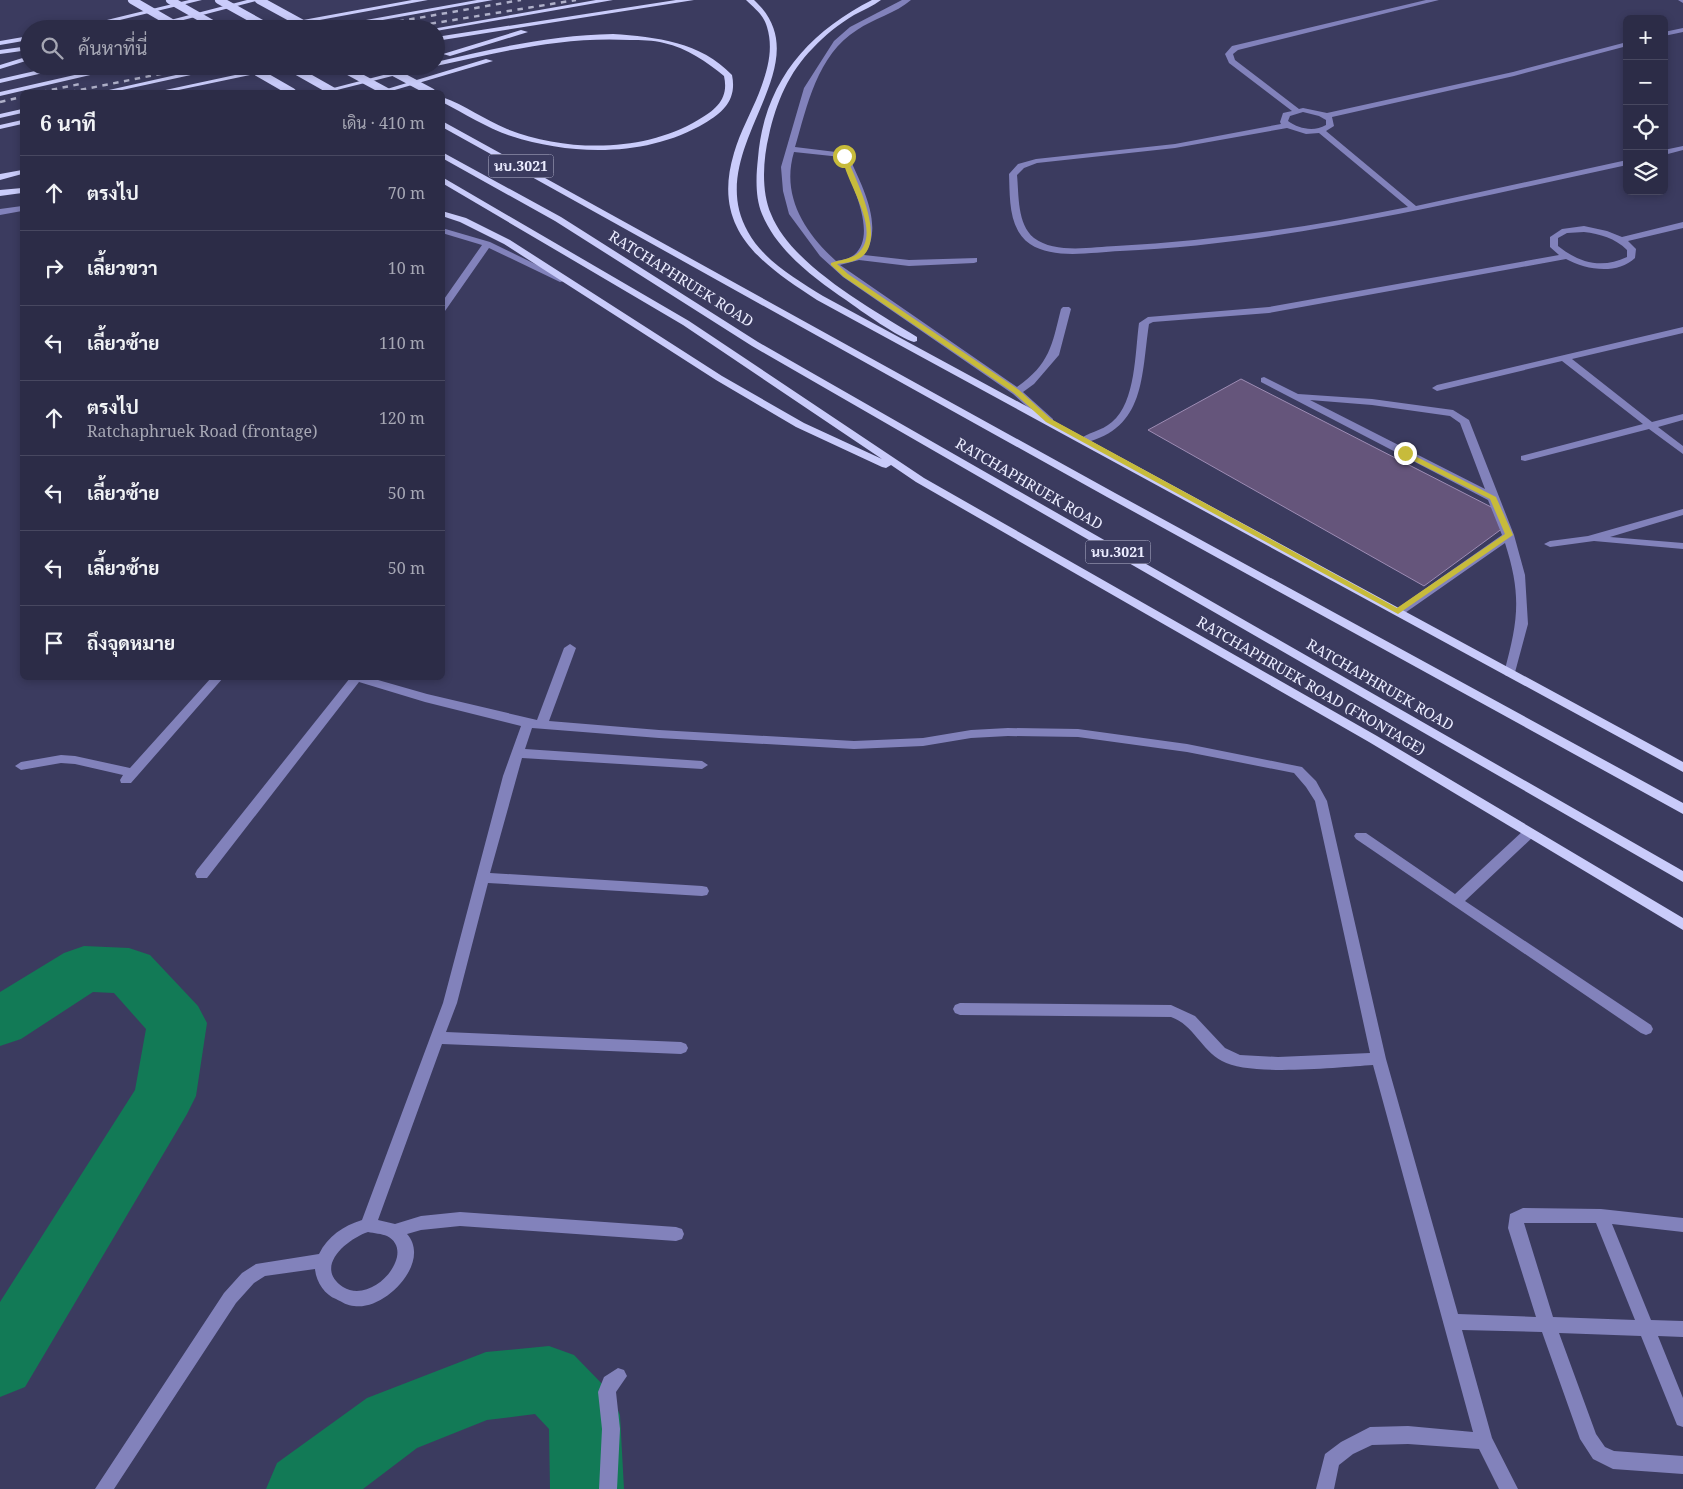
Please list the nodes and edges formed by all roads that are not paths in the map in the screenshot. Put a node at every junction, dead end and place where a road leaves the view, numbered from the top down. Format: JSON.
{"nodes":[{"id":1,"x":132,"y":0,"type":"edge"},
{"id":2,"x":170,"y":0,"type":"edge"},
{"id":3,"x":198,"y":0,"type":"edge"},
{"id":4,"x":219,"y":0,"type":"edge"},
{"id":5,"x":258,"y":0,"type":"edge"},
{"id":6,"x":424,"y":0,"type":"edge"},
{"id":7,"x":489,"y":0,"type":"edge"},
{"id":8,"x":609,"y":0,"type":"edge"},
{"id":9,"x":690,"y":0,"type":"edge"},
{"id":10,"x":750,"y":0,"type":"edge"},
{"id":11,"x":877,"y":0,"type":"edge"},
{"id":12,"x":906,"y":0,"type":"edge"},
{"id":13,"x":1435,"y":0,"type":"edge"},
{"id":14,"x":396,"y":4,"type":"junction"},
{"id":15,"x":604,"y":12,"type":"junction"},
{"id":16,"x":112,"y":20,"type":"edge"},
{"id":17,"x":166,"y":20,"type":"edge"},
{"id":18,"x":172,"y":20,"type":"edge"},
{"id":19,"x":205,"y":20,"type":"edge"},
{"id":20,"x":255,"y":20,"type":"edge"},
{"id":21,"x":295,"y":20,"type":"edge"},
{"id":22,"x":307,"y":20,"type":"edge"},
{"id":23,"x":329,"y":20,"type":"edge"},
{"id":24,"x":372,"y":20,"type":"edge"},
{"id":25,"x":445,"y":27,"type":"edge"},
{"id":26,"x":1683,"y":30,"type":"edge"},
{"id":27,"x":1668,"y":33,"type":"edge"},
{"id":28,"x":607,"y":36,"type":"junction"},
{"id":29,"x":445,"y":38,"type":"edge"},
{"id":30,"x":20,"y":40,"type":"edge"},
{"id":31,"x":0,"y":43,"type":"edge"},
{"id":32,"x":1623,"y":45,"type":"edge"},
{"id":33,"x":20,"y":49,"type":"edge"},
{"id":34,"x":0,"y":52,"type":"edge"},
{"id":35,"x":445,"y":55,"type":"edge"},
{"id":36,"x":20,"y":61,"type":"edge"},
{"id":37,"x":445,"y":62,"type":"edge"},
{"id":38,"x":0,"y":67,"type":"edge"},
{"id":39,"x":445,"y":74,"type":"edge"},
{"id":40,"x":28,"y":75,"type":"edge"},
{"id":41,"x":85,"y":75,"type":"edge"},
{"id":42,"x":185,"y":75,"type":"edge"},
{"id":43,"x":244,"y":75,"type":"edge"},
{"id":44,"x":263,"y":75,"type":"edge"},
{"id":45,"x":304,"y":75,"type":"edge"},
{"id":46,"x":356,"y":75,"type":"edge"},
{"id":47,"x":378,"y":75,"type":"edge"},
{"id":48,"x":391,"y":75,"type":"edge"},
{"id":49,"x":399,"y":75,"type":"edge"},
{"id":50,"x":441,"y":75,"type":"edge"},
{"id":51,"x":0,"y":81,"type":"edge"},
{"id":52,"x":114,"y":90,"type":"edge"},
{"id":53,"x":170,"y":90,"type":"edge"},
{"id":54,"x":289,"y":90,"type":"edge"},
{"id":55,"x":329,"y":90,"type":"edge"},
{"id":56,"x":330,"y":90,"type":"edge"},
{"id":57,"x":330,"y":90,"type":"edge"},
{"id":58,"x":383,"y":90,"type":"edge"},
{"id":59,"x":388,"y":90,"type":"edge"},
{"id":60,"x":427,"y":90,"type":"edge"},
{"id":61,"x":0,"y":94,"type":"edge"},
{"id":62,"x":445,"y":101,"type":"edge"},
{"id":63,"x":20,"y":111,"type":"edge"},
{"id":64,"x":1297,"y":111,"type":"junction"},
{"id":65,"x":0,"y":116,"type":"edge"},
{"id":66,"x":1326,"y":116,"type":"junction"},
{"id":67,"x":20,"y":122,"type":"edge"},
{"id":68,"x":445,"y":125,"type":"edge"},
{"id":69,"x":1288,"y":125,"type":"junction"},
{"id":70,"x":0,"y":127,"type":"edge"},
{"id":71,"x":1320,"y":130,"type":"junction"},
{"id":72,"x":1683,"y":148,"type":"edge"},
{"id":73,"x":790,"y":149,"type":"junction"},
{"id":74,"x":1668,"y":152,"type":"edge"},
{"id":75,"x":445,"y":156,"type":"edge"},
{"id":76,"x":1623,"y":163,"type":"edge"},
{"id":77,"x":20,"y":172,"type":"edge"},
{"id":78,"x":0,"y":177,"type":"edge"},
{"id":79,"x":445,"y":181,"type":"edge"},
{"id":80,"x":20,"y":191,"type":"edge"},
{"id":81,"x":0,"y":193,"type":"edge"},
{"id":82,"x":1414,"y":208,"type":"junction"},
{"id":83,"x":20,"y":209,"type":"edge"},
{"id":84,"x":0,"y":212,"type":"edge"},
{"id":85,"x":445,"y":214,"type":"edge"},
{"id":86,"x":1683,"y":225,"type":"edge"},
{"id":87,"x":445,"y":231,"type":"edge"},
{"id":88,"x":1623,"y":240,"type":"junction"},
{"id":89,"x":487,"y":244,"type":"junction"},
{"id":90,"x":858,"y":257,"type":"junction"},
{"id":91,"x":1565,"y":257,"type":"junction"},
{"id":92,"x":974,"y":260,"type":"dead end"},
{"id":93,"x":833,"y":264,"type":"junction"},
{"id":94,"x":586,"y":291,"type":"junction"},
{"id":95,"x":445,"y":306,"type":"edge"},
{"id":96,"x":1066,"y":309,"type":"dead end"},
{"id":97,"x":1683,"y":330,"type":"edge"},
{"id":98,"x":1564,"y":358,"type":"junction"},
{"id":99,"x":1264,"y":380,"type":"dead end"},
{"id":100,"x":1437,"y":388,"type":"dead end"},
{"id":101,"x":1017,"y":392,"type":"junction"},
{"id":102,"x":1293,"y":396,"type":"junction"},
{"id":103,"x":1006,"y":397,"type":"junction"},
{"id":104,"x":1683,"y":417,"type":"edge"},
{"id":105,"x":1049,"y":421,"type":"junction"},
{"id":106,"x":1651,"y":426,"type":"junction"},
{"id":107,"x":1084,"y":440,"type":"junction"},
{"id":108,"x":1683,"y":451,"type":"edge"},
{"id":109,"x":1525,"y":458,"type":"dead end"},
{"id":110,"x":920,"y":480,"type":"junction"},
{"id":111,"x":1493,"y":498,"type":"junction"},
{"id":112,"x":1683,"y":512,"type":"edge"},
{"id":113,"x":1509,"y":535,"type":"junction"},
{"id":114,"x":1589,"y":539,"type":"junction"},
{"id":115,"x":1550,"y":544,"type":"dead end"},
{"id":116,"x":1683,"y":546,"type":"edge"},
{"id":117,"x":1398,"y":612,"type":"junction"},
{"id":118,"x":570,"y":648,"type":"dead end"},
{"id":119,"x":1510,"y":673,"type":"junction"},
{"id":120,"x":215,"y":680,"type":"edge"},
{"id":121,"x":356,"y":680,"type":"edge"},
{"id":122,"x":365,"y":680,"type":"edge"},
{"id":123,"x":535,"y":724,"type":"junction"},
{"id":124,"x":517,"y":753,"type":"junction"},
{"id":125,"x":702,"y":765,"type":"dead end"},
{"id":126,"x":21,"y":766,"type":"dead end"},
{"id":127,"x":1683,"y":768,"type":"edge"},
{"id":128,"x":1683,"y":809,"type":"edge"},
{"id":129,"x":1529,"y":833,"type":"junction"},
{"id":130,"x":1360,"y":836,"type":"dead end"},
{"id":131,"x":202,"y":874,"type":"dead end"},
{"id":132,"x":1683,"y":877,"type":"edge"},
{"id":133,"x":483,"y":878,"type":"junction"},
{"id":134,"x":702,"y":890,"type":"dead end"},
{"id":135,"x":1456,"y":902,"type":"junction"},
{"id":136,"x":1683,"y":925,"type":"edge"},
{"id":137,"x":960,"y":1009,"type":"dead end"},
{"id":138,"x":1646,"y":1029,"type":"dead end"},
{"id":139,"x":438,"y":1038,"type":"junction"},
{"id":140,"x":681,"y":1048,"type":"dead end"},
{"id":141,"x":1379,"y":1059,"type":"junction"},
{"id":142,"x":1601,"y":1216,"type":"junction"},
{"id":143,"x":368,"y":1225,"type":"junction"},
{"id":144,"x":1683,"y":1225,"type":"edge"},
{"id":145,"x":395,"y":1231,"type":"junction"},
{"id":146,"x":676,"y":1234,"type":"dead end"},
{"id":147,"x":324,"y":1261,"type":"junction"},
{"id":148,"x":1453,"y":1322,"type":"junction"},
{"id":149,"x":1547,"y":1324,"type":"junction"},
{"id":150,"x":1645,"y":1327,"type":"junction"},
{"id":151,"x":1683,"y":1329,"type":"edge"},
{"id":152,"x":618,"y":1376,"type":"dead end"},
{"id":153,"x":1683,"y":1419,"type":"edge"},
{"id":154,"x":1484,"y":1441,"type":"junction"},
{"id":155,"x":1683,"y":1465,"type":"edge"},
{"id":156,"x":104,"y":1489,"type":"edge"},
{"id":157,"x":608,"y":1489,"type":"edge"},
{"id":158,"x":1325,"y":1489,"type":"edge"},
{"id":159,"x":1509,"y":1489,"type":"edge"}],
"edges":[{"from":1,"to":17,"type":"main road","bridge":true},
{"from":2,"to":19,"type":"main road","bridge":true},
{"from":3,"to":16,"type":"main road"},
{"from":4,"to":20,"type":"main road","bridge":true},
{"from":5,"to":18,"type":"main road"},
{"from":5,"to":21,"type":"main road","bridge":true},
{"from":6,"to":14,"type":"main road"},
{"from":7,"to":24,"type":"main road"},
{"from":8,"to":25,"type":"main road"},
{"from":9,"to":15,"type":"main road"},
{"from":10,"to":103,"type":"main road"},
{"from":11,"to":103,"type":"main road"},
{"from":12,"to":73,"type":"street"},
{"from":13,"to":64,"type":"street"},
{"from":14,"to":22,"type":"main road"},
{"from":14,"to":23,"type":"main road"},
{"from":15,"to":29,"type":"main road"},
{"from":15,"to":35,"type":"main road"},
{"from":26,"to":27,"type":"street"},
{"from":28,"to":37,"type":"main road"},
{"from":28,"to":39,"type":"main road"},
{"from":28,"to":62,"type":"main road"},
{"from":30,"to":31,"type":"main road"},
{"from":32,"to":66,"type":"street"},
{"from":33,"to":34,"type":"main road"},
{"from":36,"to":38,"type":"main road"},
{"from":40,"to":51,"type":"main road"},
{"from":41,"to":61,"type":"main road"},
{"from":42,"to":52,"type":"main road"},
{"from":43,"to":53,"type":"main road"},
{"from":44,"to":54,"type":"main road","bridge":true},
{"from":45,"to":56,"type":"main road","bridge":true},
{"from":46,"to":58,"type":"main road","bridge":true},
{"from":47,"to":55,"type":"main road"},
{"from":48,"to":57,"type":"main road"},
{"from":49,"to":60,"type":"main road","bridge":true},
{"from":50,"to":59,"type":"main road"},
{"from":63,"to":65,"type":"main road"},
{"from":64,"to":66,"type":"street"},
{"from":64,"to":69,"type":"street"},
{"from":66,"to":71,"type":"street"},
{"from":67,"to":70,"type":"main road"},
{"from":68,"to":128,"type":"main road","name":"RATCHAPHRUEK ROAD","number":"นบ.3021"},
{"from":69,"to":71,"type":"street"},
{"from":69,"to":82,"type":"street"},
{"from":71,"to":82,"type":"street"},
{"from":72,"to":74,"type":"street"},
{"from":73,"to":90,"type":"street"},
{"from":73,"to":93,"type":"street"},
{"from":75,"to":132,"type":"main road","name":"RATCHAPHRUEK ROAD","number":"นบ.3021"},
{"from":76,"to":82,"type":"street"},
{"from":77,"to":78,"type":"main road"},
{"from":79,"to":110,"type":"main road"},
{"from":80,"to":81,"type":"main road"},
{"from":83,"to":84,"type":"street"},
{"from":85,"to":94,"type":"main road"},
{"from":86,"to":88,"type":"street"},
{"from":87,"to":89,"type":"street"},
{"from":88,"to":91,"type":"street"},
{"from":88,"to":91,"type":"street"},
{"from":89,"to":94,"type":"street"},
{"from":89,"to":95,"type":"street"},
{"from":90,"to":92,"type":"street"},
{"from":90,"to":93,"type":"street"},
{"from":91,"to":107,"type":"street"},
{"from":93,"to":101,"type":"street"},
{"from":94,"to":110,"type":"main road"},
{"from":96,"to":101,"type":"street"},
{"from":97,"to":98,"type":"street"},
{"from":98,"to":100,"type":"street"},
{"from":98,"to":106,"type":"street"},
{"from":99,"to":102,"type":"street"},
{"from":101,"to":105,"type":"street"},
{"from":102,"to":111,"type":"street"},
{"from":102,"to":111,"type":"street"},
{"from":103,"to":105,"type":"main road"},
{"from":104,"to":106,"type":"street"},
{"from":105,"to":107,"type":"main road"},
{"from":106,"to":108,"type":"street"},
{"from":106,"to":109,"type":"street"},
{"from":107,"to":117,"type":"main road"},
{"from":110,"to":129,"type":"main road","name":"RATCHAPHRUEK ROAD (FRONTAGE)","number":"นบ.3021"},
{"from":111,"to":113,"type":"street"},
{"from":112,"to":114,"type":"street"},
{"from":113,"to":117,"type":"street"},
{"from":113,"to":119,"type":"street"},
{"from":114,"to":115,"type":"street"},
{"from":114,"to":116,"type":"street"},
{"from":117,"to":119,"type":"main road"},
{"from":118,"to":123,"type":"street"},
{"from":119,"to":127,"type":"main road"},
{"from":120,"to":126,"type":"street"},
{"from":121,"to":131,"type":"street"},
{"from":122,"to":123,"type":"street"},
{"from":123,"to":124,"type":"street"},
{"from":123,"to":141,"type":"street"},
{"from":124,"to":125,"type":"street"},
{"from":124,"to":133,"type":"street"},
{"from":129,"to":135,"type":"street"},
{"from":129,"to":136,"type":"main road","name":"RATCHAPHRUEK ROAD (FRONTAGE)","number":"นบ.3021"},
{"from":130,"to":135,"type":"street"},
{"from":133,"to":134,"type":"street"},
{"from":133,"to":139,"type":"street"},
{"from":135,"to":138,"type":"street"},
{"from":137,"to":141,"type":"street"},
{"from":139,"to":140,"type":"street"},
{"from":139,"to":143,"type":"street"},
{"from":141,"to":148,"type":"street"},
{"from":142,"to":144,"type":"street"},
{"from":142,"to":149,"type":"street"},
{"from":142,"to":150,"type":"street"},
{"from":143,"to":145,"type":"street"},
{"from":143,"to":147,"type":"street"},
{"from":145,"to":146,"type":"street"},
{"from":145,"to":147,"type":"street"},
{"from":147,"to":156,"type":"street"},
{"from":148,"to":149,"type":"street"},
{"from":148,"to":154,"type":"street"},
{"from":149,"to":150,"type":"street"},
{"from":149,"to":155,"type":"street"},
{"from":150,"to":151,"type":"street"},
{"from":150,"to":153,"type":"street"},
{"from":152,"to":157,"type":"street"},
{"from":154,"to":158,"type":"street"},
{"from":154,"to":159,"type":"street"}]}
